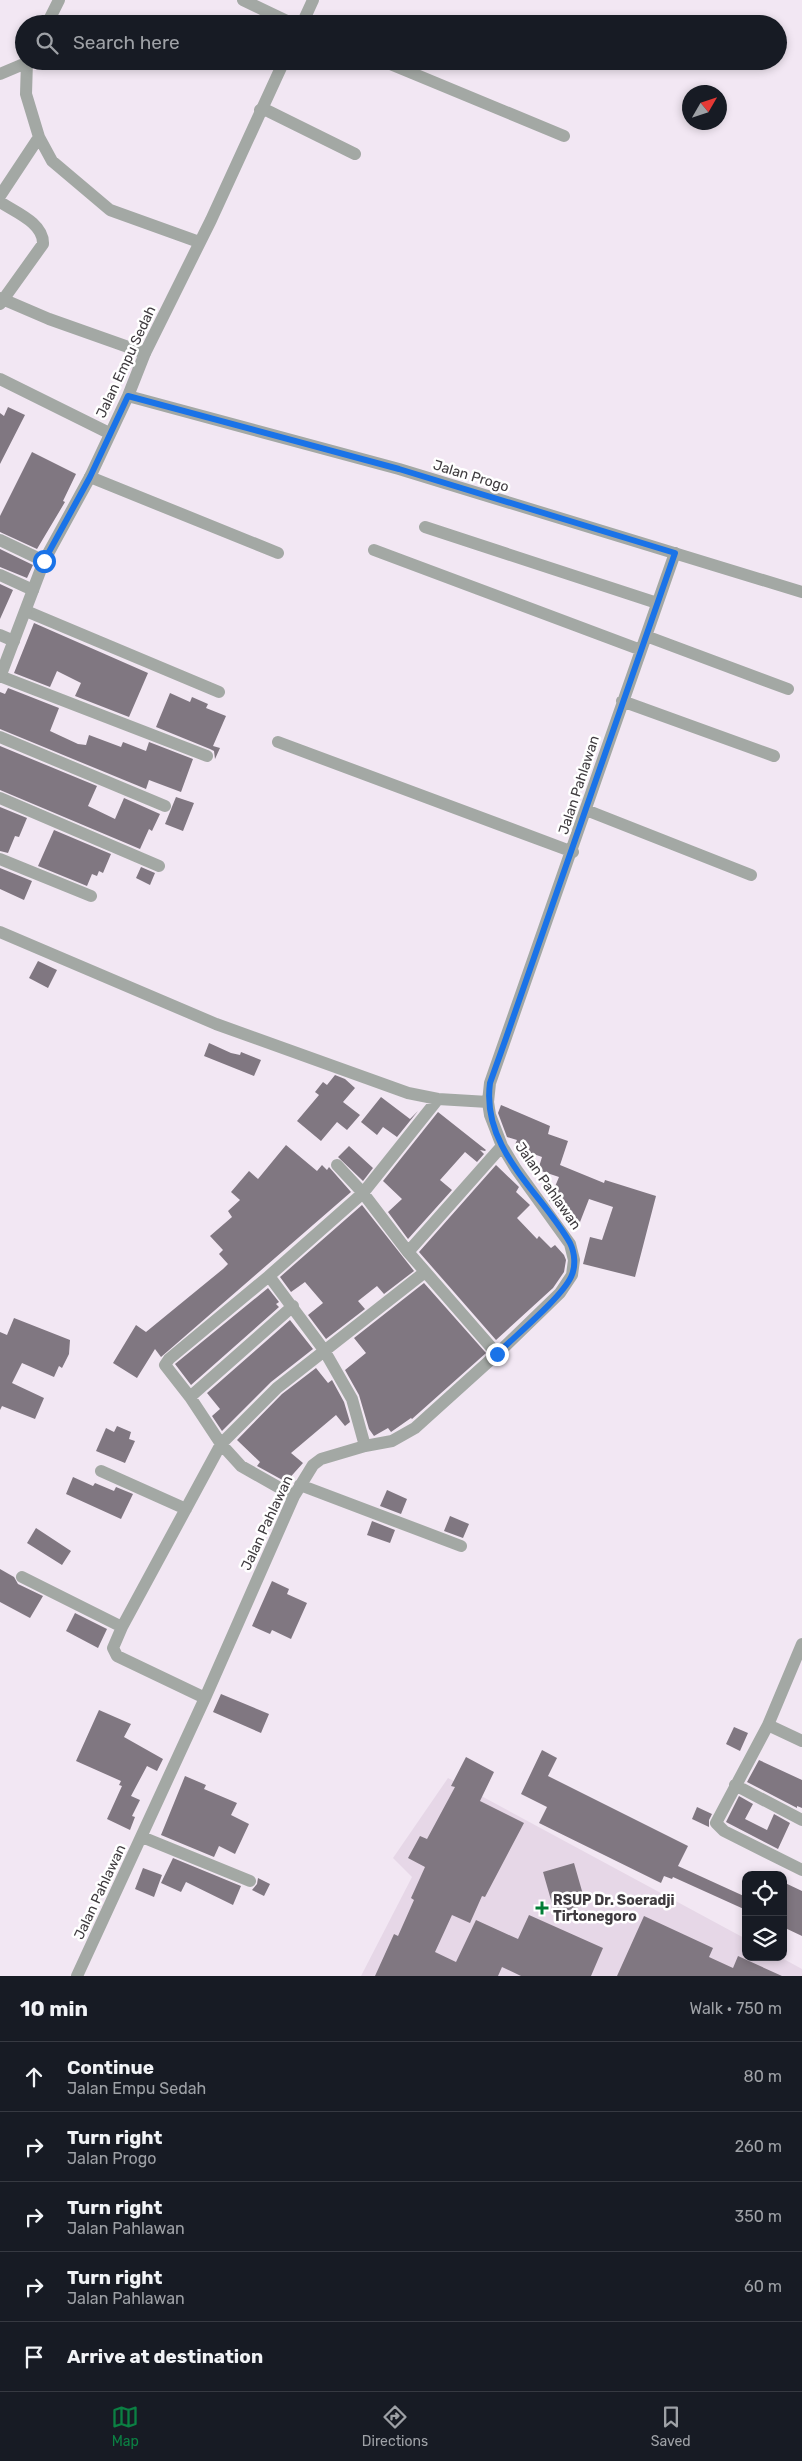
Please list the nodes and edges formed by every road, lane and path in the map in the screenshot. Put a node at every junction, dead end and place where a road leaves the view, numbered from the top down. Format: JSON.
{"nodes":[{"id":1,"x":58,"y":0,"type":"edge"},
{"id":2,"x":243,"y":0,"type":"edge"},
{"id":3,"x":314,"y":0,"type":"edge"},
{"id":4,"x":51,"y":15,"type":"edge"},
{"id":5,"x":274,"y":15,"type":"edge"},
{"id":6,"x":306,"y":15,"type":"edge"},
{"id":7,"x":15,"y":67,"type":"edge"},
{"id":8,"x":27,"y":70,"type":"edge"},
{"id":9,"x":280,"y":70,"type":"edge"},
{"id":10,"x":405,"y":70,"type":"edge"},
{"id":11,"x":0,"y":74,"type":"edge"},
{"id":12,"x":260,"y":110,"type":"junction"},
{"id":13,"x":564,"y":136,"type":"dead end"},
{"id":14,"x":39,"y":137,"type":"junction"},
{"id":15,"x":355,"y":154,"type":"dead end"},
{"id":16,"x":0,"y":196,"type":"edge"},
{"id":17,"x":0,"y":202,"type":"edge"},
{"id":18,"x":199,"y":242,"type":"junction"},
{"id":19,"x":1,"y":301,"type":"edge"},
{"id":20,"x":145,"y":353,"type":"junction"},
{"id":21,"x":0,"y":379,"type":"edge"},
{"id":22,"x":128,"y":396,"type":"junction"},
{"id":23,"x":109,"y":433,"type":"junction"},
{"id":24,"x":90,"y":477,"type":"junction"},
{"id":25,"x":425,"y":527,"type":"dead end"},
{"id":26,"x":0,"y":540,"type":"edge"},
{"id":27,"x":374,"y":550,"type":"dead end"},
{"id":28,"x":278,"y":553,"type":"dead end"},
{"id":29,"x":675,"y":553,"type":"junction"},
{"id":30,"x":44,"y":561,"type":"junction"},
{"id":31,"x":0,"y":575,"type":"edge"},
{"id":32,"x":33,"y":590,"type":"junction"},
{"id":33,"x":802,"y":592,"type":"edge"},
{"id":34,"x":657,"y":603,"type":"junction"},
{"id":35,"x":26,"y":611,"type":"junction"},
{"id":36,"x":0,"y":635,"type":"edge"},
{"id":37,"x":646,"y":636,"type":"junction"},
{"id":38,"x":14,"y":641,"type":"junction"},
{"id":39,"x":641,"y":650,"type":"junction"},
{"id":40,"x":0,"y":677,"type":"edge"},
{"id":41,"x":788,"y":689,"type":"dead end"},
{"id":42,"x":219,"y":692,"type":"dead end"},
{"id":43,"x":622,"y":701,"type":"junction"},
{"id":44,"x":0,"y":737,"type":"edge"},
{"id":45,"x":278,"y":742,"type":"dead end"},
{"id":46,"x":207,"y":756,"type":"dead end"},
{"id":47,"x":774,"y":756,"type":"dead end"},
{"id":48,"x":0,"y":798,"type":"edge"},
{"id":49,"x":165,"y":806,"type":"dead end"},
{"id":50,"x":586,"y":810,"type":"junction"},
{"id":51,"x":573,"y":852,"type":"junction"},
{"id":52,"x":0,"y":860,"type":"edge"},
{"id":53,"x":159,"y":866,"type":"dead end"},
{"id":54,"x":751,"y":875,"type":"dead end"},
{"id":55,"x":90,"y":896,"type":"dead end"},
{"id":56,"x":0,"y":932,"type":"edge"},
{"id":57,"x":438,"y":1098,"type":"junction"},
{"id":58,"x":488,"y":1102,"type":"junction"},
{"id":59,"x":502,"y":1146,"type":"junction"},
{"id":60,"x":337,"y":1165,"type":"dead end"},
{"id":61,"x":363,"y":1193,"type":"junction"},
{"id":62,"x":408,"y":1252,"type":"junction"},
{"id":63,"x":425,"y":1272,"type":"junction"},
{"id":64,"x":269,"y":1276,"type":"junction"},
{"id":65,"x":294,"y":1306,"type":"junction"},
{"id":66,"x":324,"y":1350,"type":"junction"},
{"id":67,"x":497,"y":1354,"type":"junction"},
{"id":68,"x":190,"y":1396,"type":"junction"},
{"id":69,"x":221,"y":1444,"type":"junction"},
{"id":70,"x":365,"y":1446,"type":"junction"},
{"id":71,"x":101,"y":1471,"type":"dead end"},
{"id":72,"x":297,"y":1491,"type":"junction"},
{"id":73,"x":186,"y":1509,"type":"junction"},
{"id":74,"x":461,"y":1546,"type":"dead end"},
{"id":75,"x":22,"y":1577,"type":"dead end"},
{"id":76,"x":122,"y":1627,"type":"junction"},
{"id":77,"x":801,"y":1650,"type":"edge"},
{"id":78,"x":205,"y":1698,"type":"junction"},
{"id":79,"x":768,"y":1725,"type":"junction"},
{"id":80,"x":802,"y":1741,"type":"edge"},
{"id":81,"x":735,"y":1785,"type":"junction"},
{"id":82,"x":802,"y":1820,"type":"edge"},
{"id":83,"x":142,"y":1837,"type":"junction"},
{"id":84,"x":802,"y":1870,"type":"edge"},
{"id":85,"x":250,"y":1881,"type":"dead end"},
{"id":86,"x":77,"y":1976,"type":"edge"}],
"edges":[{"from":1,"to":4,"type":"street"},
{"from":2,"to":5,"type":"street"},
{"from":3,"to":6,"type":"street"},
{"from":7,"to":11,"type":"street"},
{"from":8,"to":14,"type":"street"},
{"from":9,"to":12,"type":"street","name":"Jalan Empu Sedah"},
{"from":10,"to":13,"type":"street"},
{"from":12,"to":15,"type":"street"},
{"from":12,"to":18,"type":"street","name":"Jalan Empu Sedah"},
{"from":14,"to":16,"type":"street"},
{"from":14,"to":18,"type":"street"},
{"from":17,"to":19,"type":"street"},
{"from":18,"to":20,"type":"street","name":"Jalan Empu Sedah"},
{"from":19,"to":20,"type":"street"},
{"from":20,"to":22,"type":"street","name":"Jalan Empu Sedah"},
{"from":21,"to":23,"type":"street"},
{"from":22,"to":23,"type":"street","name":"Jalan Empu Sedah"},
{"from":22,"to":29,"type":"street","name":"Jalan Progo"},
{"from":23,"to":24,"type":"street","name":"Jalan Empu Sedah"},
{"from":24,"to":28,"type":"street"},
{"from":24,"to":30,"type":"street","name":"Jalan Empu Sedah"},
{"from":25,"to":34,"type":"street"},
{"from":26,"to":30,"type":"street"},
{"from":27,"to":39,"type":"street"},
{"from":29,"to":33,"type":"street","name":"Jalan Progo"},
{"from":29,"to":34,"type":"street","name":"Jalan Pahlawan"},
{"from":30,"to":32,"type":"street","name":"Jalan Empu Sedah"},
{"from":31,"to":32,"type":"street"},
{"from":32,"to":35,"type":"street","name":"Jalan Empu Sedah"},
{"from":34,"to":37,"type":"street","name":"Jalan Pahlawan"},
{"from":35,"to":38,"type":"street","name":"Jalan Empu Sedah"},
{"from":35,"to":42,"type":"street"},
{"from":36,"to":38,"type":"street"},
{"from":37,"to":39,"type":"street","name":"Jalan Pahlawan"},
{"from":37,"to":41,"type":"street"},
{"from":38,"to":40,"type":"street","name":"Jalan Empu Sedah"},
{"from":39,"to":43,"type":"street","name":"Jalan Pahlawan"},
{"from":40,"to":46,"type":"street"},
{"from":43,"to":47,"type":"street"},
{"from":43,"to":50,"type":"street","name":"Jalan Pahlawan"},
{"from":44,"to":49,"type":"street"},
{"from":45,"to":51,"type":"street"},
{"from":48,"to":53,"type":"street"},
{"from":50,"to":51,"type":"street","name":"Jalan Pahlawan"},
{"from":50,"to":54,"type":"street"},
{"from":51,"to":58,"type":"street","name":"Jalan Pahlawan"},
{"from":52,"to":55,"type":"street"},
{"from":56,"to":57,"type":"street"},
{"from":57,"to":58,"type":"street"},
{"from":57,"to":61,"type":"street"},
{"from":58,"to":59,"type":"street","name":"Jalan Pahlawan"},
{"from":59,"to":62,"type":"street"},
{"from":59,"to":67,"type":"street","name":"Jalan Pahlawan"},
{"from":60,"to":61,"type":"street"},
{"from":61,"to":62,"type":"street"},
{"from":61,"to":64,"type":"street"},
{"from":62,"to":63,"type":"street"},
{"from":63,"to":66,"type":"street"},
{"from":63,"to":67,"type":"street"},
{"from":64,"to":65,"type":"street"},
{"from":64,"to":68,"type":"street"},
{"from":65,"to":66,"type":"street"},
{"from":65,"to":68,"type":"street"},
{"from":66,"to":69,"type":"street"},
{"from":66,"to":70,"type":"street"},
{"from":67,"to":70,"type":"street","name":"Jalan Pahlawan"},
{"from":68,"to":69,"type":"street"},
{"from":69,"to":72,"type":"street"},
{"from":69,"to":73,"type":"street"},
{"from":70,"to":72,"type":"street","name":"Jalan Pahlawan"},
{"from":71,"to":73,"type":"street"},
{"from":72,"to":74,"type":"street"},
{"from":72,"to":78,"type":"street","name":"Jalan Pahlawan"},
{"from":73,"to":76,"type":"street"},
{"from":75,"to":76,"type":"street"},
{"from":76,"to":78,"type":"street"},
{"from":77,"to":79,"type":"street"},
{"from":78,"to":83,"type":"street","name":"Jalan Pahlawan"},
{"from":79,"to":80,"type":"street"},
{"from":79,"to":81,"type":"street"},
{"from":81,"to":82,"type":"street"},
{"from":81,"to":84,"type":"street"},
{"from":83,"to":85,"type":"street"},
{"from":83,"to":86,"type":"street","name":"Jalan Pahlawan"}]}
